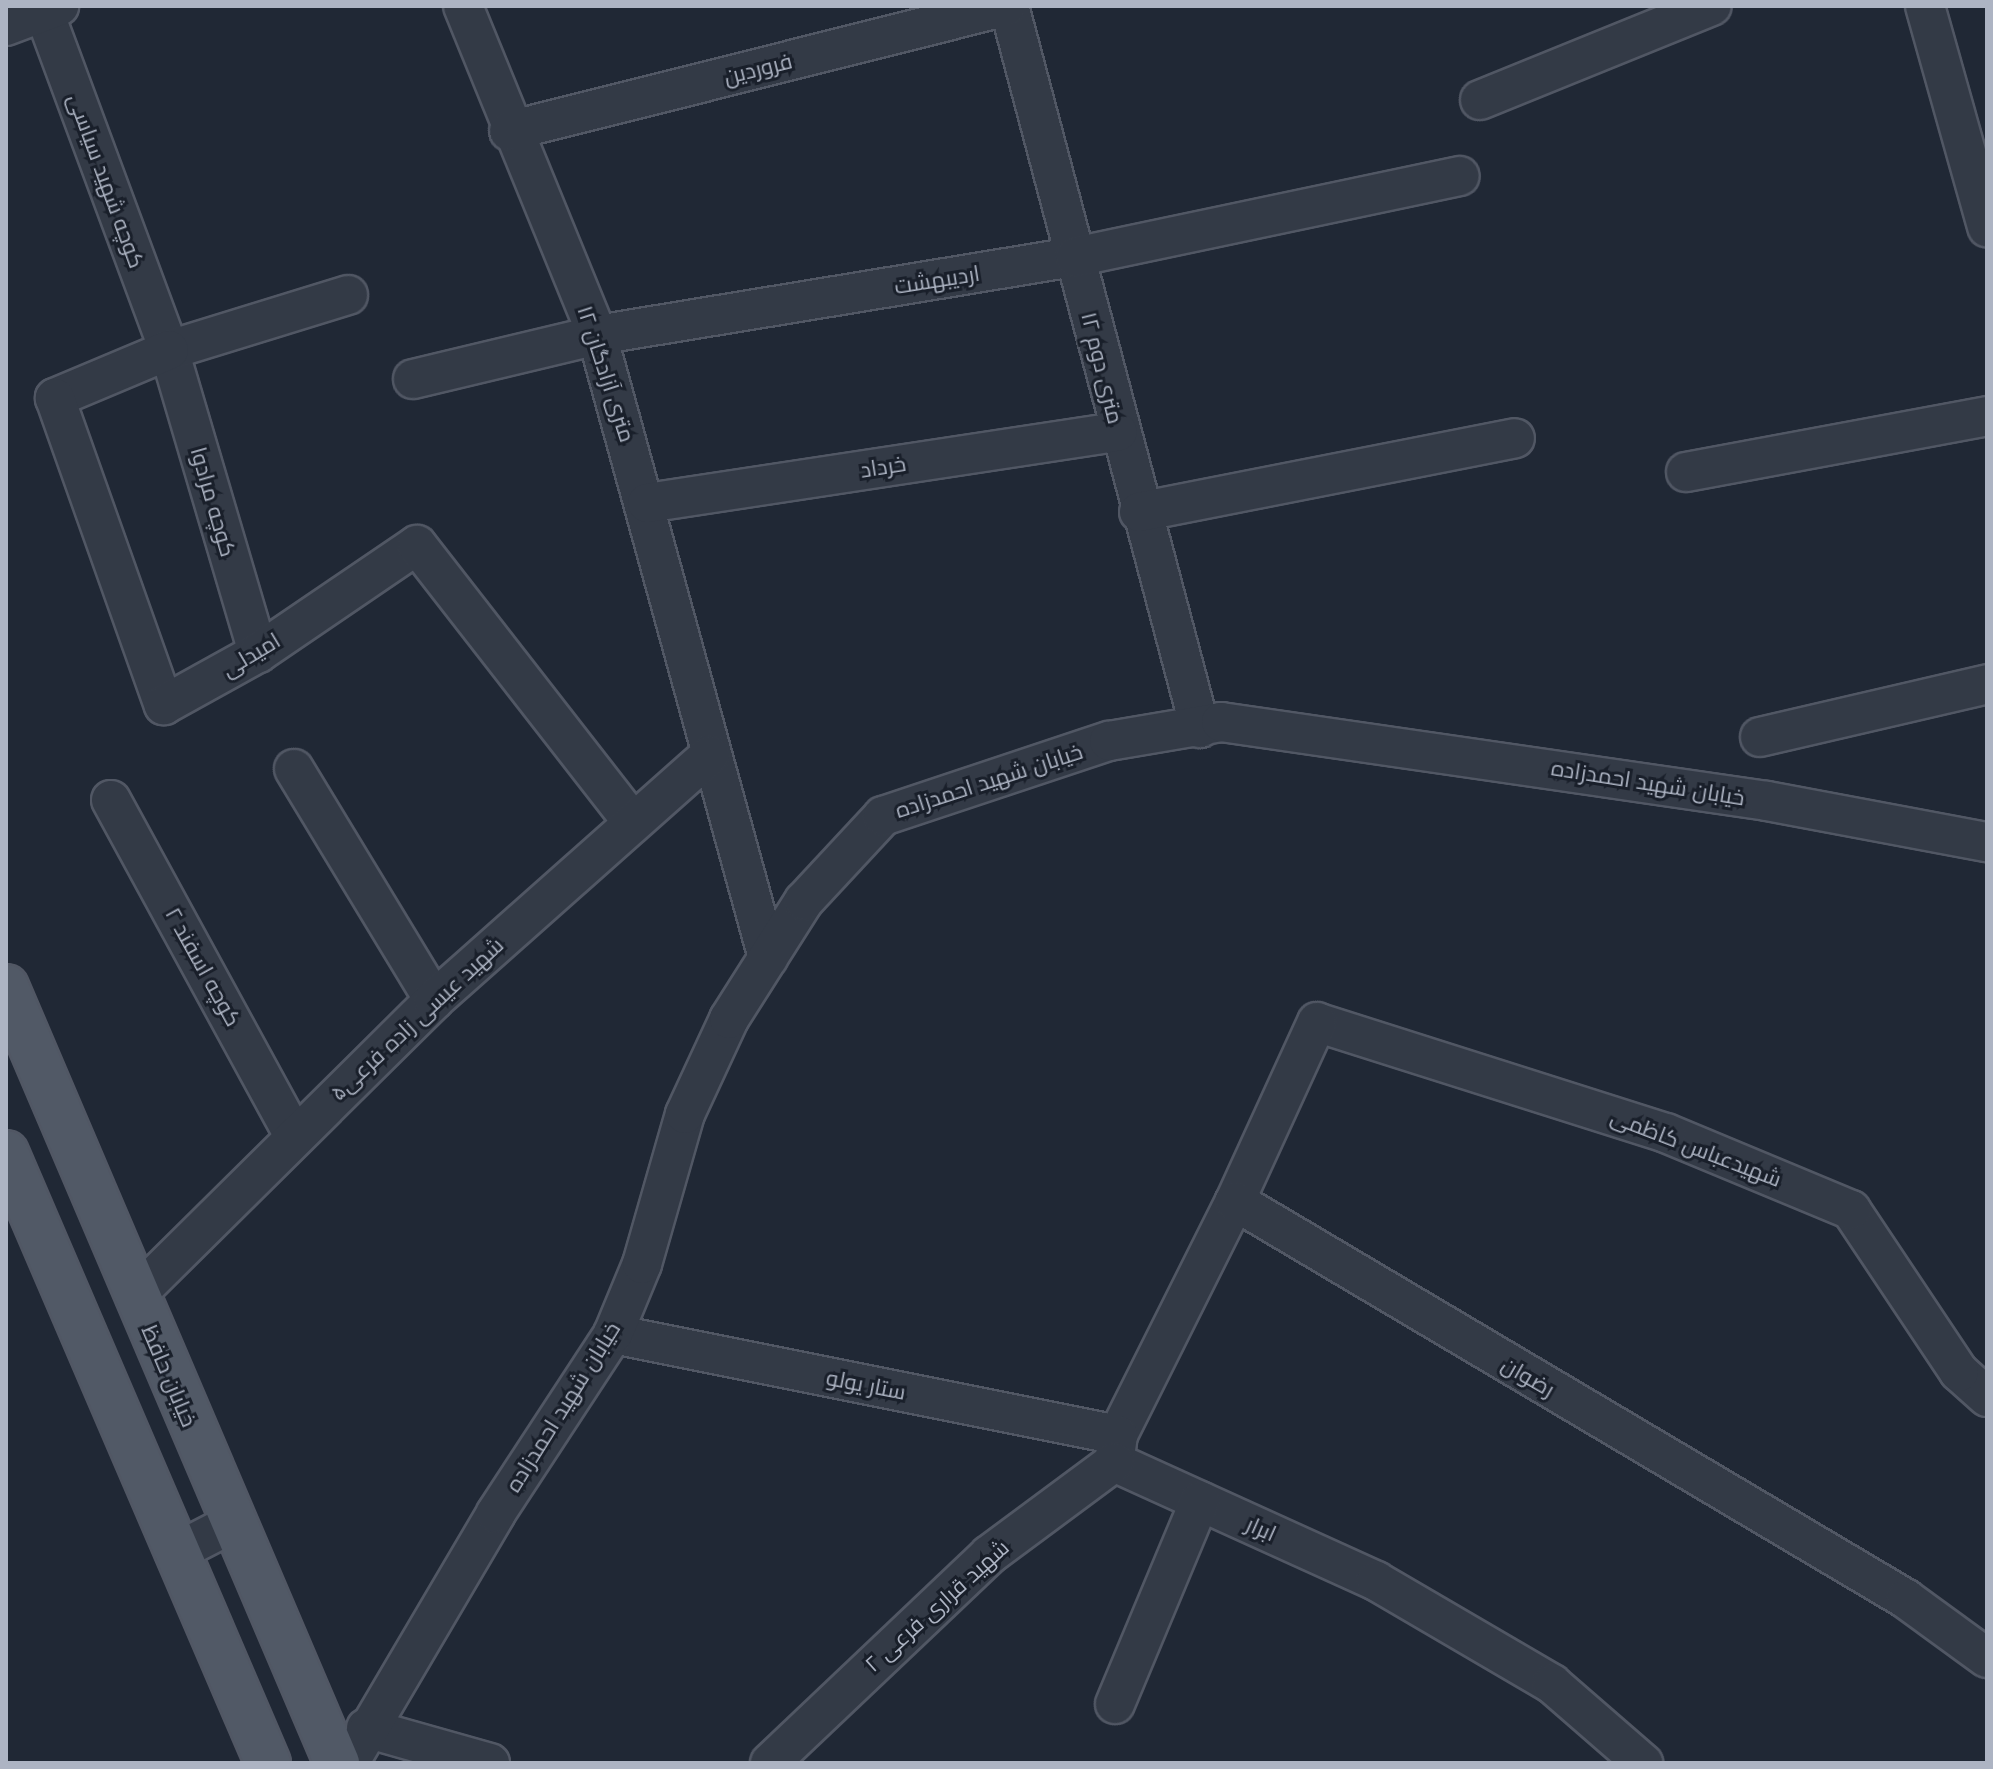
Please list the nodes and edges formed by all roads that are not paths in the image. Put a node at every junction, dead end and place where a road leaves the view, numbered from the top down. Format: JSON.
{"nodes":[{"id":1,"x":463,"y":6,"type":"edge"},
{"id":2,"x":1008,"y":6,"type":"edge"},
{"id":3,"x":1712,"y":6,"type":"edge"},
{"id":4,"x":1925,"y":6,"type":"edge"},
{"id":5,"x":51,"y":9,"type":"edge"},
{"id":6,"x":6,"y":26,"type":"edge"},
{"id":7,"x":1480,"y":100,"type":"dead end"},
{"id":8,"x":509,"y":131,"type":"junction"},
{"id":9,"x":1976,"y":167,"type":"edge"},
{"id":10,"x":1460,"y":176,"type":"dead end"},
{"id":11,"x":1987,"y":227,"type":"edge"},
{"id":12,"x":1075,"y":257,"type":"junction"},
{"id":13,"x":348,"y":295,"type":"dead end"},
{"id":14,"x":597,"y":335,"type":"junction"},
{"id":15,"x":169,"y":350,"type":"junction"},
{"id":16,"x":413,"y":379,"type":"dead end"},
{"id":17,"x":1987,"y":416,"type":"edge"},
{"id":18,"x":1118,"y":432,"type":"junction"},
{"id":19,"x":1515,"y":438,"type":"dead end"},
{"id":20,"x":1686,"y":472,"type":"dead end"},
{"id":21,"x":647,"y":503,"type":"junction"},
{"id":22,"x":1139,"y":512,"type":"junction"},
{"id":23,"x":258,"y":653,"type":"junction"},
{"id":24,"x":1987,"y":684,"type":"edge"},
{"id":25,"x":1200,"y":728,"type":"junction"},
{"id":26,"x":1760,"y":737,"type":"dead end"},
{"id":27,"x":710,"y":755,"type":"junction"},
{"id":28,"x":294,"y":769,"type":"dead end"},
{"id":29,"x":111,"y":800,"type":"dead end"},
{"id":30,"x":633,"y":822,"type":"junction"},
{"id":31,"x":1987,"y":842,"type":"edge"},
{"id":32,"x":768,"y":958,"type":"junction"},
{"id":33,"x":6,"y":987,"type":"edge"},
{"id":34,"x":434,"y":1000,"type":"junction"},
{"id":35,"x":294,"y":1135,"type":"junction"},
{"id":36,"x":6,"y":1153,"type":"edge"},
{"id":37,"x":1235,"y":1201,"type":"junction"},
{"id":38,"x":135,"y":1296,"type":"junction"},
{"id":39,"x":613,"y":1334,"type":"junction"},
{"id":40,"x":1987,"y":1397,"type":"edge"},
{"id":41,"x":1116,"y":1448,"type":"junction"},
{"id":42,"x":1200,"y":1501,"type":"junction"},
{"id":43,"x":233,"y":1523,"type":"junction"},
{"id":44,"x":175,"y":1553,"type":"junction"},
{"id":45,"x":1987,"y":1658,"type":"edge"},
{"id":46,"x":1115,"y":1704,"type":"dead end"},
{"id":47,"x":366,"y":1728,"type":"junction"},
{"id":48,"x":268,"y":1763,"type":"edge"},
{"id":49,"x":337,"y":1763,"type":"edge"},
{"id":50,"x":349,"y":1763,"type":"edge"},
{"id":51,"x":490,"y":1763,"type":"edge"},
{"id":52,"x":770,"y":1763,"type":"edge"},
{"id":53,"x":1643,"y":1763,"type":"edge"}],
"edges":[{"from":1,"to":8,"type":"street","name":"۱۲ متری آزادگان"},
{"from":2,"to":8,"type":"street","name":"فروردین"},
{"from":2,"to":12,"type":"street","name":"۱۲ متری دوم"},
{"from":3,"to":7,"type":"street"},
{"from":4,"to":9,"type":"street"},
{"from":5,"to":6,"type":"street"},
{"from":5,"to":15,"type":"street","name":"کوچه شهید سیاسی"},
{"from":8,"to":14,"type":"street","name":"۱۲ متری آزادگان"},
{"from":9,"to":11,"type":"street"},
{"from":10,"to":12,"type":"street","name":"اردیبهشت"},
{"from":12,"to":14,"type":"street","name":"اردیبهشت"},
{"from":12,"to":18,"type":"street","name":"۱۲ متری دوم"},
{"from":13,"to":15,"type":"street"},
{"from":14,"to":16,"type":"street","name":"اردیبهشت"},
{"from":14,"to":21,"type":"street","name":"۱۲ متری آزادگان"},
{"from":15,"to":23,"type":"street","name":"کوچه مرادوا"},
{"from":15,"to":23,"type":"street","name":"امیدلی"},
{"from":17,"to":20,"type":"street"},
{"from":18,"to":21,"type":"street","name":"خرداد"},
{"from":18,"to":22,"type":"street","name":"۱۲ متری دوم"},
{"from":19,"to":22,"type":"street"},
{"from":21,"to":27,"type":"street","name":"۱۲ متری آزادگان"},
{"from":22,"to":25,"type":"street","name":"۱۲ متری دوم"},
{"from":23,"to":30,"type":"street","name":"امیدلی"},
{"from":24,"to":26,"type":"street"},
{"from":25,"to":31,"type":"street","name":"خیابان شهید احمدزاده"},
{"from":25,"to":32,"type":"street","name":"خیابان شهید احمدزاده"},
{"from":27,"to":30,"type":"street","name":"شهید عیسی زاده فرعی۵"},
{"from":27,"to":32,"type":"street","name":"۱۲ متری آزادگان"},
{"from":28,"to":34,"type":"street"},
{"from":29,"to":35,"type":"street","name":"کوچه اسفند ۲"},
{"from":30,"to":34,"type":"street","name":"شهید عیسی زاده فرعی۵"},
{"from":32,"to":39,"type":"street","name":"خیابان شهید احمدزاده"},
{"from":33,"to":38,"type":"main road","name":"خیابان حافظ"},
{"from":34,"to":35,"type":"street","name":"شهید عیسی زاده فرعی۵"},
{"from":35,"to":38,"type":"street","name":"شهید عیسی زاده فرعی۵"},
{"from":36,"to":44,"type":"main road"},
{"from":37,"to":40,"type":"street","name":"شهیدعباس کاظمی"},
{"from":37,"to":41,"type":"street"},
{"from":37,"to":45,"type":"street","name":"رضوان"},
{"from":38,"to":43,"type":"main road","name":"خیابان حافظ"},
{"from":39,"to":41,"type":"street","name":"ستار یولو"},
{"from":39,"to":47,"type":"street","name":"خیابان شهید احمدزاده"},
{"from":41,"to":42,"type":"street","name":"ابرار"},
{"from":41,"to":52,"type":"street","name":"شهید قراری فرعی ۲"},
{"from":42,"to":46,"type":"street"},
{"from":42,"to":53,"type":"street","name":"ابرار"},
{"from":43,"to":44,"type":"street"},
{"from":43,"to":49,"type":"main road","name":"خیابان حافظ"},
{"from":44,"to":48,"type":"main road"},
{"from":47,"to":50,"type":"street","name":"خیابان شهید احمدزاده"},
{"from":47,"to":51,"type":"street"}]}
